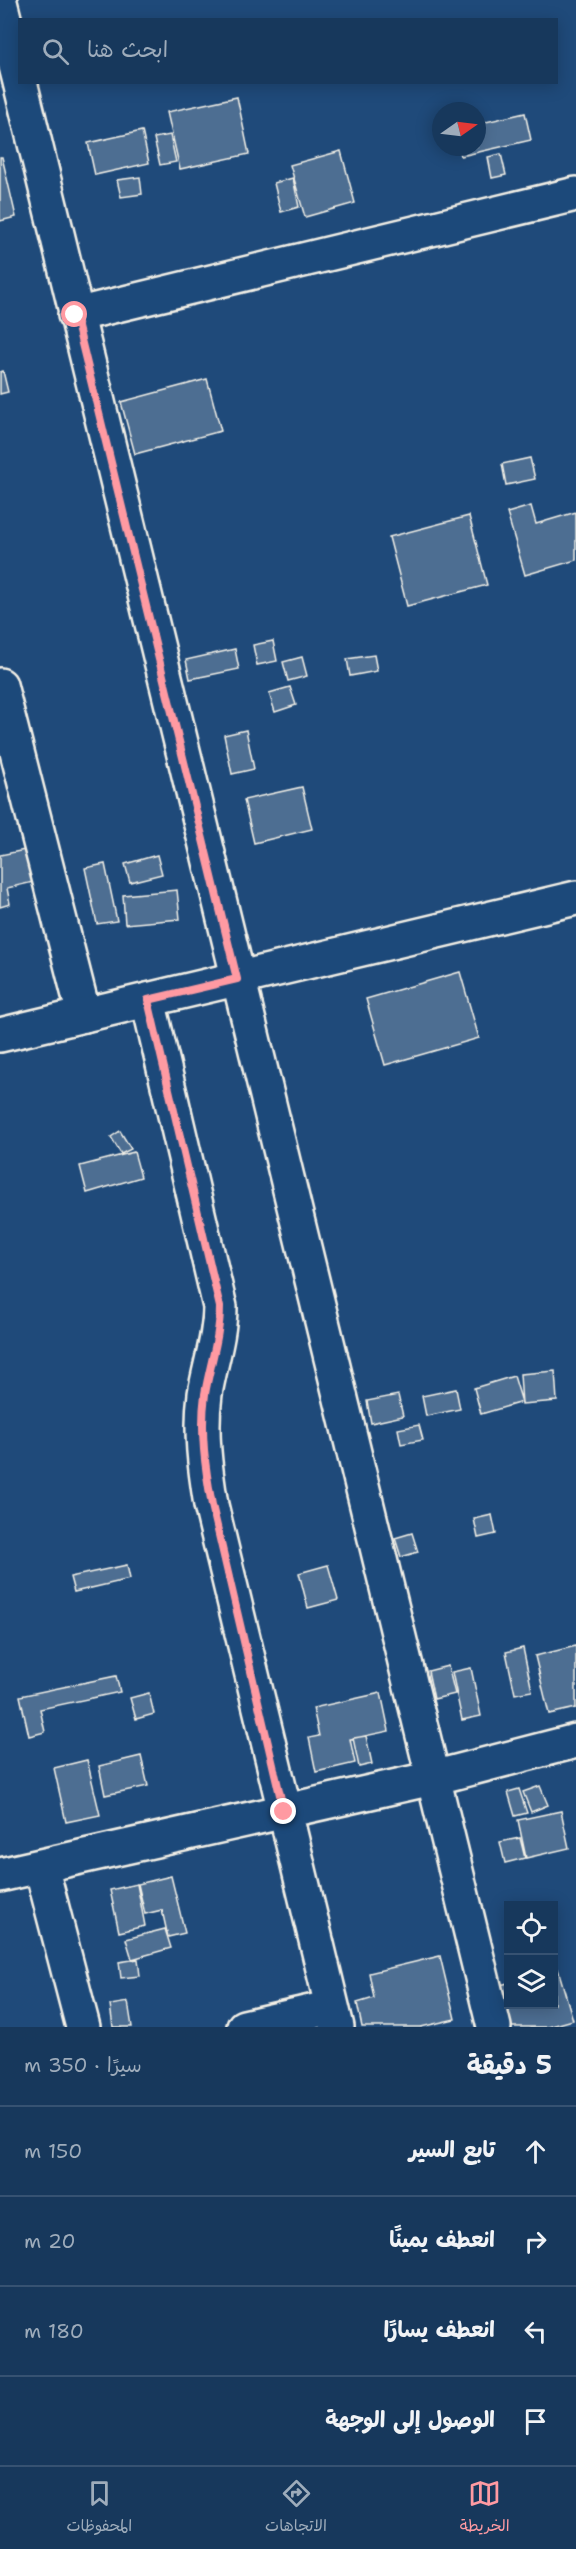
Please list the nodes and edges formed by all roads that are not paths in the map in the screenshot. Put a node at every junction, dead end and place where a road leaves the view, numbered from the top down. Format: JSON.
{"nodes":[{"id":1,"x":0,"y":2,"type":"edge"},
{"id":2,"x":14,"y":82,"type":"edge"},
{"id":3,"x":576,"y":195,"type":"edge"},
{"id":4,"x":75,"y":315,"type":"junction"},
{"id":5,"x":0,"y":685,"type":"edge"},
{"id":6,"x":576,"y":898,"type":"edge"},
{"id":7,"x":237,"y":979,"type":"junction"},
{"id":8,"x":148,"y":1000,"type":"junction"},
{"id":9,"x":84,"y":1015,"type":"junction"},
{"id":10,"x":0,"y":1035,"type":"edge"},
{"id":11,"x":576,"y":1741,"type":"edge"},
{"id":12,"x":434,"y":1778,"type":"junction"},
{"id":13,"x":284,"y":1812,"type":"junction"},
{"id":14,"x":41,"y":1866,"type":"junction"},
{"id":15,"x":0,"y":1875,"type":"edge"},
{"id":16,"x":334,"y":2017,"type":"edge"},
{"id":17,"x":84,"y":2027,"type":"edge"},
{"id":18,"x":244,"y":2027,"type":"edge"},
{"id":19,"x":494,"y":2027,"type":"edge"}],
"edges":[{"from":1,"to":2,"type":"street"},
{"from":2,"to":4,"type":"street"},
{"from":3,"to":4,"type":"street"},
{"from":4,"to":7,"type":"street"},
{"from":5,"to":9,"type":"street"},
{"from":6,"to":7,"type":"street"},
{"from":7,"to":8,"type":"street"},
{"from":7,"to":12,"type":"street"},
{"from":8,"to":9,"type":"street"},
{"from":8,"to":13,"type":"street"},
{"from":9,"to":10,"type":"street"},
{"from":11,"to":12,"type":"street"},
{"from":12,"to":13,"type":"street"},
{"from":12,"to":19,"type":"street"},
{"from":13,"to":14,"type":"street"},
{"from":13,"to":16,"type":"street"},
{"from":14,"to":15,"type":"street"},
{"from":14,"to":17,"type":"street"},
{"from":16,"to":18,"type":"street"}]}
